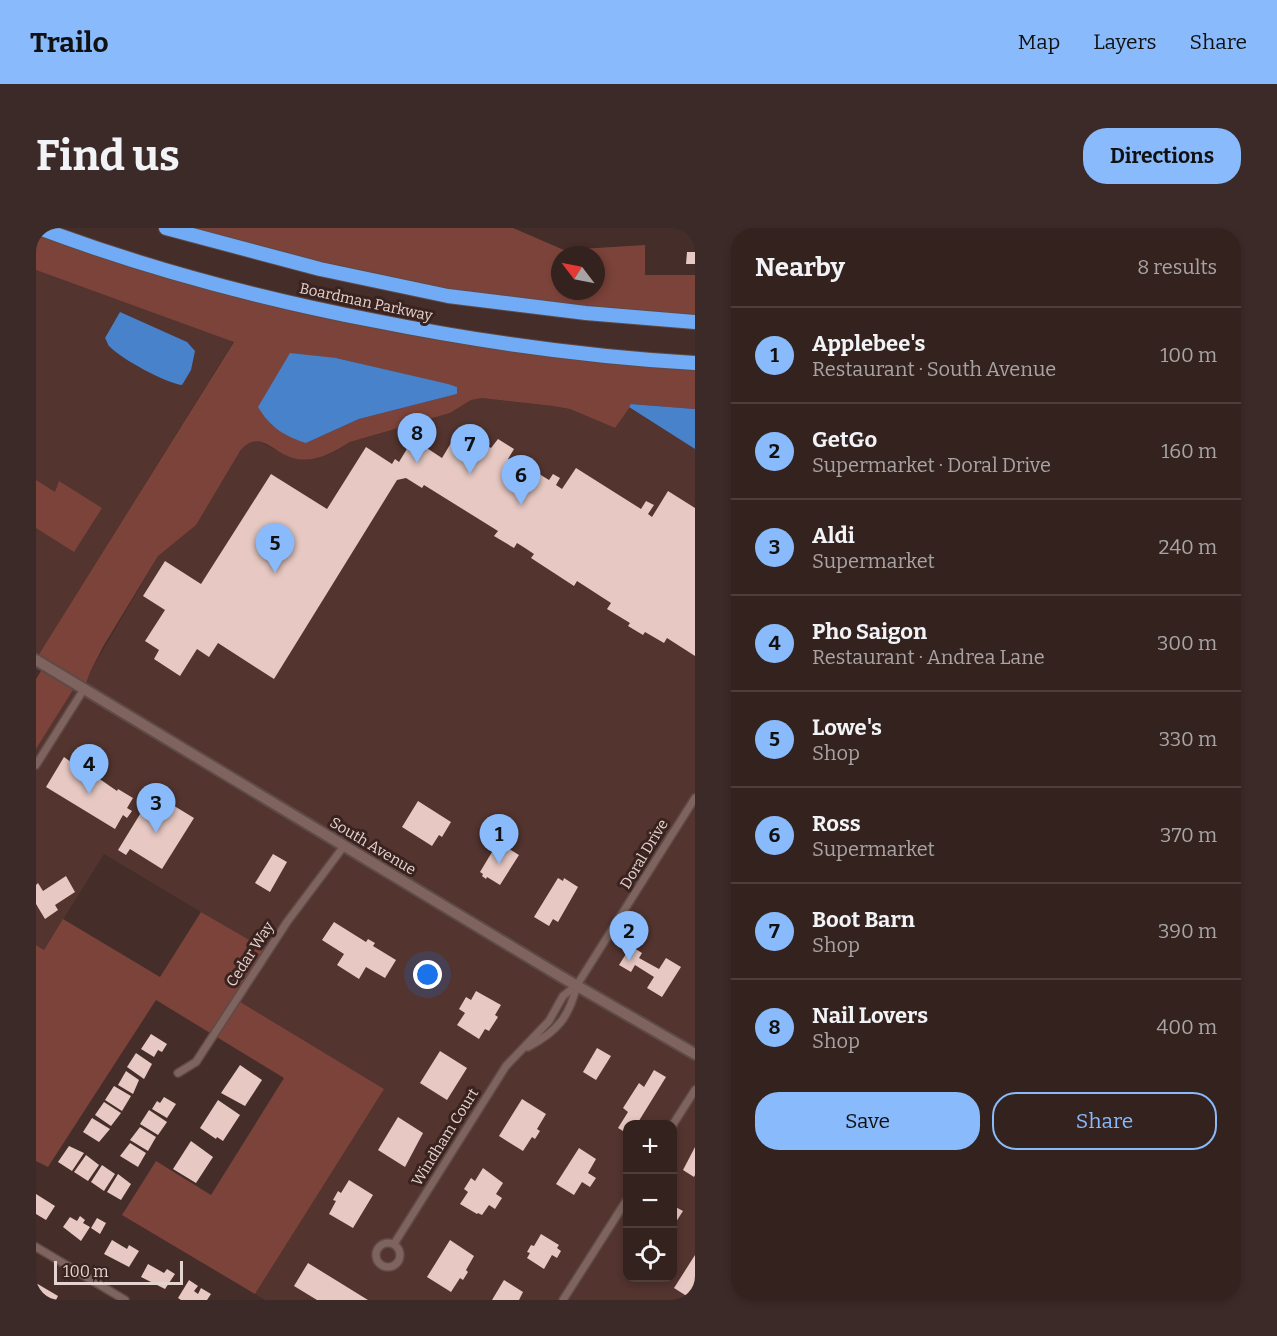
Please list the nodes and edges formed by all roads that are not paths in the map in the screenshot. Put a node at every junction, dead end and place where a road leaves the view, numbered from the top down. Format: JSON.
{"nodes":[{"id":1,"x":39,"y":228,"type":"edge"},
{"id":2,"x":166,"y":228,"type":"edge"},
{"id":3,"x":695,"y":322,"type":"edge"},
{"id":4,"x":695,"y":363,"type":"edge"},
{"id":5,"x":36,"y":660,"type":"edge"},
{"id":6,"x":84,"y":689,"type":"junction"},
{"id":7,"x":36,"y":765,"type":"edge"},
{"id":8,"x":695,"y":798,"type":"edge"},
{"id":9,"x":344,"y":846,"type":"junction"},
{"id":10,"x":577,"y":985,"type":"junction"},
{"id":11,"x":695,"y":1054,"type":"edge"},
{"id":12,"x":178,"y":1073,"type":"dead end"},
{"id":13,"x":695,"y":1090,"type":"edge"},
{"id":14,"x":676,"y":1120,"type":"edge"},
{"id":15,"x":623,"y":1204,"type":"edge"},
{"id":16,"x":394,"y":1244,"type":"dead end"},
{"id":17,"x":36,"y":1247,"type":"edge"},
{"id":18,"x":125,"y":1300,"type":"edge"},
{"id":19,"x":563,"y":1300,"type":"edge"}],
"edges":[{"from":1,"to":4,"type":"highway","name":"Boardman Parkway"},
{"from":2,"to":3,"type":"highway","name":"Boardman Parkway"},
{"from":5,"to":6,"type":"main road","name":"South Avenue"},
{"from":6,"to":7,"type":"street"},
{"from":6,"to":9,"type":"main road","name":"South Avenue"},
{"from":8,"to":10,"type":"street","name":"Doral Drive"},
{"from":9,"to":10,"type":"main road","name":"South Avenue"},
{"from":9,"to":12,"type":"street","name":"Cedar Way"},
{"from":10,"to":11,"type":"main road","name":"South Avenue"},
{"from":10,"to":16,"type":"street","name":"Windham Court"},
{"from":13,"to":14,"type":"street"},
{"from":15,"to":19,"type":"street"},
{"from":17,"to":18,"type":"street"}]}
